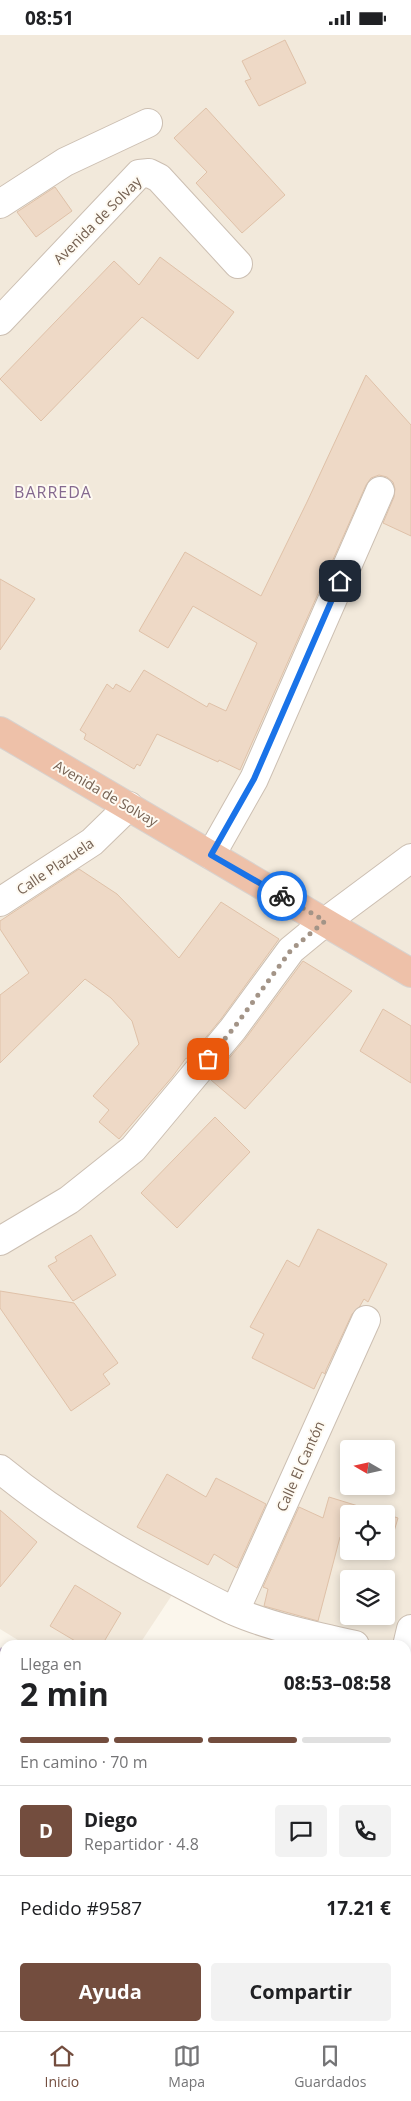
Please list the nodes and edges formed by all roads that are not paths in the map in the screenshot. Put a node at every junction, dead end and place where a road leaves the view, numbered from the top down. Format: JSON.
{"nodes":[{"id":1,"x":148,"y":123,"type":"dead end"},
{"id":2,"x":0,"y":204,"type":"edge"},
{"id":3,"x":238,"y":264,"type":"dead end"},
{"id":4,"x":0,"y":321,"type":"edge"},
{"id":5,"x":380,"y":491,"type":"dead end"},
{"id":6,"x":0,"y":731,"type":"edge"},
{"id":7,"x":129,"y":806,"type":"junction"},
{"id":8,"x":211,"y":855,"type":"junction"},
{"id":9,"x":411,"y":858,"type":"edge"},
{"id":10,"x":0,"y":902,"type":"edge"},
{"id":11,"x":325,"y":921,"type":"junction"},
{"id":12,"x":411,"y":973,"type":"edge"},
{"id":13,"x":0,"y":1241,"type":"edge"},
{"id":14,"x":366,"y":1320,"type":"dead end"},
{"id":15,"x":0,"y":1469,"type":"edge"},
{"id":16,"x":235,"y":1611,"type":"junction"},
{"id":17,"x":336,"y":1640,"type":"edge"}],
"edges":[{"from":1,"to":2,"type":"street"},
{"from":3,"to":4,"type":"street","name":"Avenida de Solvay"},
{"from":5,"to":8,"type":"street"},
{"from":6,"to":7,"type":"highway","name":"Avenida de Solvay"},
{"from":7,"to":8,"type":"highway","name":"Avenida de Solvay"},
{"from":7,"to":10,"type":"street","name":"Calle Plazuela"},
{"from":8,"to":11,"type":"highway","name":"Avenida de Solvay"},
{"from":9,"to":11,"type":"street"},
{"from":11,"to":12,"type":"highway","name":"Avenida de Solvay"},
{"from":11,"to":13,"type":"street"},
{"from":14,"to":16,"type":"street","name":"Calle El Cantón"},
{"from":15,"to":16,"type":"street"},
{"from":16,"to":17,"type":"street"}]}
